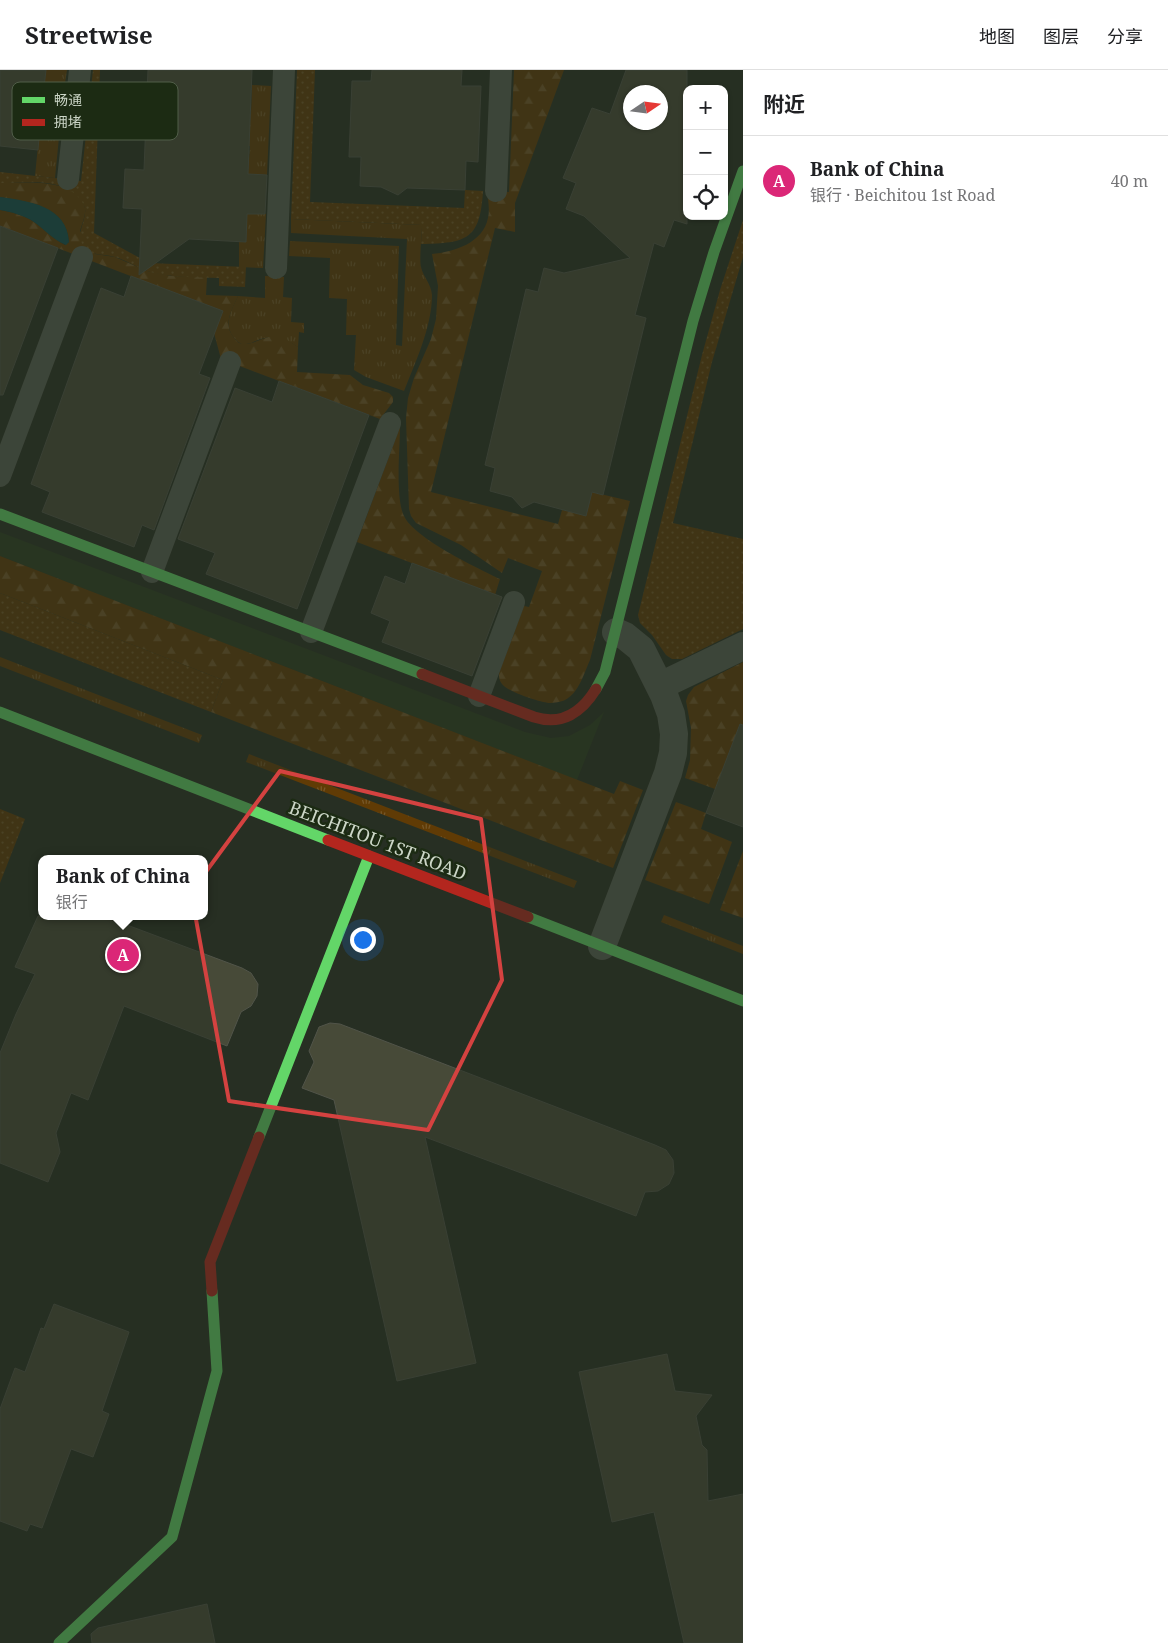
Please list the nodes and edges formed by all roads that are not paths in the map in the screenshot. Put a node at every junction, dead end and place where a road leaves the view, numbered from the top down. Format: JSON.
{"nodes":[{"id":1,"x":284,"y":70,"type":"edge"},
{"id":2,"x":501,"y":70,"type":"edge"},
{"id":3,"x":72,"y":140,"type":"edge"},
{"id":4,"x":743,"y":171,"type":"edge"},
{"id":5,"x":68,"y":179,"type":"dead end"},
{"id":6,"x":496,"y":192,"type":"dead end"},
{"id":7,"x":82,"y":257,"type":"dead end"},
{"id":8,"x":276,"y":268,"type":"dead end"},
{"id":9,"x":230,"y":362,"type":"dead end"},
{"id":10,"x":390,"y":423,"type":"dead end"},
{"id":11,"x":0,"y":476,"type":"edge"},
{"id":12,"x":0,"y":514,"type":"edge"},
{"id":13,"x":152,"y":572,"type":"junction"},
{"id":14,"x":514,"y":602,"type":"dead end"},
{"id":15,"x":312,"y":632,"type":"junction"},
{"id":16,"x":616,"y":632,"type":"junction"},
{"id":17,"x":743,"y":646,"type":"edge"},
{"id":18,"x":660,"y":686,"type":"junction"},
{"id":19,"x":479,"y":696,"type":"junction"},
{"id":20,"x":0,"y":712,"type":"edge"},
{"id":21,"x":369,"y":856,"type":"junction"},
{"id":22,"x":602,"y":946,"type":"junction"},
{"id":23,"x":743,"y":1001,"type":"edge"},
{"id":24,"x":59,"y":1643,"type":"edge"}],
"edges":[{"from":1,"to":8,"type":"lane"},
{"from":2,"to":6,"type":"lane"},
{"from":3,"to":5,"type":"lane"},
{"from":4,"to":16,"type":"street"},
{"from":7,"to":11,"type":"lane"},
{"from":9,"to":13,"type":"lane"},
{"from":10,"to":15,"type":"lane"},
{"from":12,"to":13,"type":"street"},
{"from":13,"to":15,"type":"street"},
{"from":14,"to":19,"type":"lane"},
{"from":15,"to":19,"type":"street"},
{"from":16,"to":18,"type":"street"},
{"from":16,"to":19,"type":"street"},
{"from":17,"to":18,"type":"street"},
{"from":18,"to":22,"type":"street"},
{"from":20,"to":21,"type":"street","name":"BEICHITOU 1ST ROAD"},
{"from":21,"to":22,"type":"street","name":"BEICHITOU 1ST ROAD"},
{"from":21,"to":24,"type":"street"},
{"from":22,"to":23,"type":"street","name":"BEICHITOU 1ST ROAD"}]}
